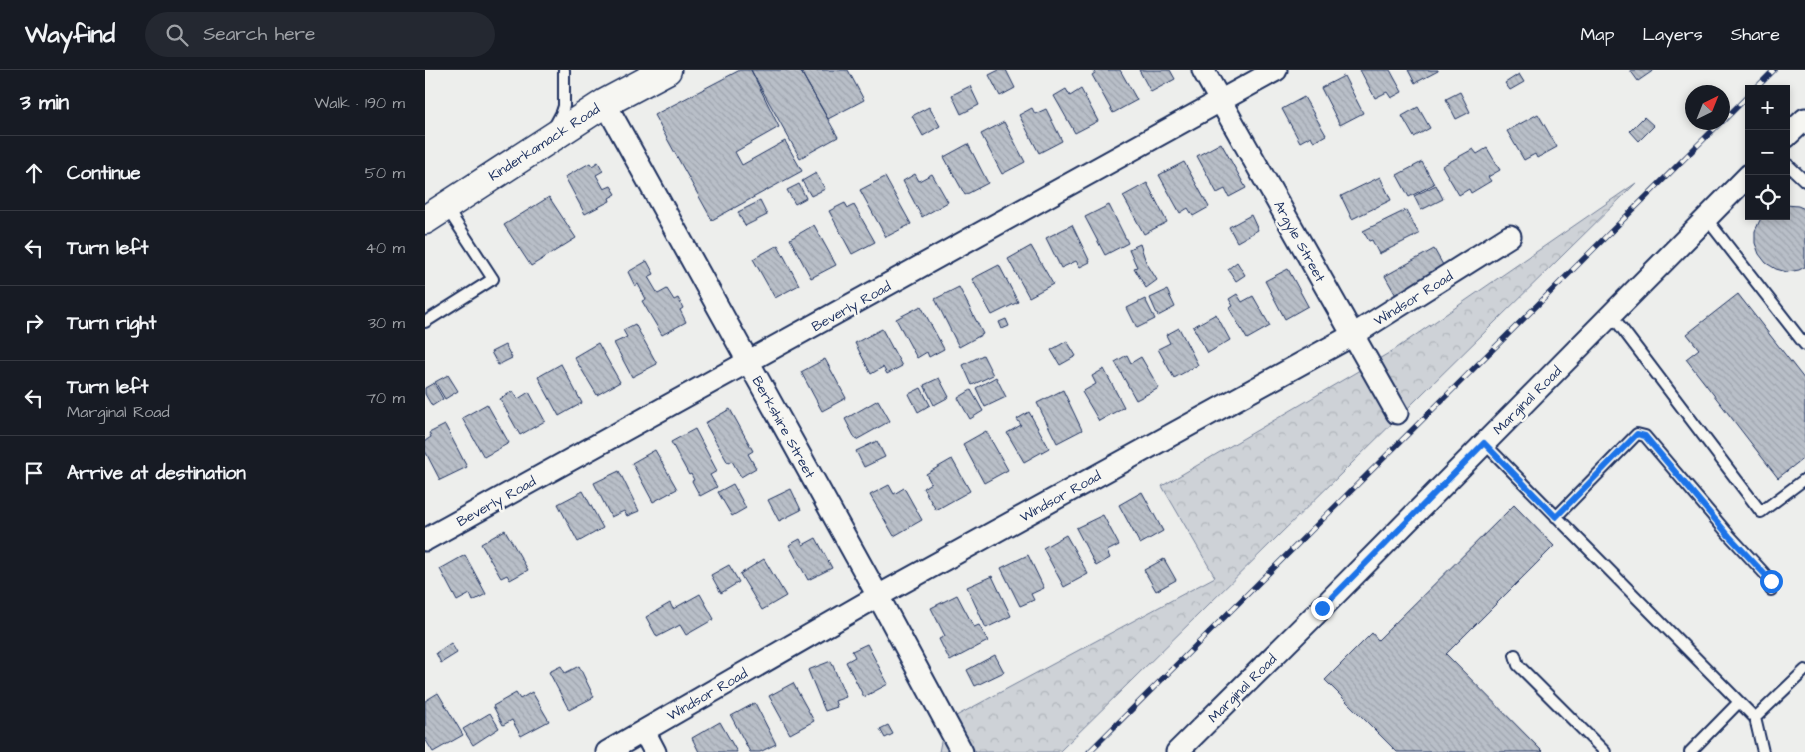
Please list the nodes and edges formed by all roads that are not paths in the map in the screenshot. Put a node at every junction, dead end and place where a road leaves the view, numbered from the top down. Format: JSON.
{"nodes":[{"id":1,"x":564,"y":70,"type":"edge"},
{"id":2,"x":667,"y":70,"type":"edge"},
{"id":3,"x":1203,"y":70,"type":"edge"},
{"id":4,"x":1276,"y":70,"type":"edge"},
{"id":5,"x":1221,"y":101,"type":"junction"},
{"id":6,"x":605,"y":103,"type":"junction"},
{"id":7,"x":1805,"y":119,"type":"edge"},
{"id":8,"x":1790,"y":133,"type":"edge"},
{"id":9,"x":547,"y":140,"type":"junction"},
{"id":10,"x":1790,"y":167,"type":"edge"},
{"id":11,"x":1745,"y":179,"type":"edge"},
{"id":12,"x":1805,"y":181,"type":"edge"},
{"id":13,"x":435,"y":213,"type":"edge"},
{"id":14,"x":1706,"y":218,"type":"junction"},
{"id":15,"x":1510,"y":236,"type":"dead end"},
{"id":16,"x":1611,"y":314,"type":"junction"},
{"id":17,"x":425,"y":322,"type":"edge"},
{"id":18,"x":1353,"y":335,"type":"junction"},
{"id":19,"x":1805,"y":345,"type":"edge"},
{"id":20,"x":749,"y":362,"type":"junction"},
{"id":21,"x":1397,"y":412,"type":"dead end"},
{"id":22,"x":1484,"y":443,"type":"junction"},
{"id":23,"x":1805,"y":479,"type":"edge"},
{"id":24,"x":1556,"y":517,"type":"junction"},
{"id":25,"x":425,"y":540,"type":"edge"},
{"id":26,"x":1771,"y":590,"type":"dead end"},
{"id":27,"x":877,"y":596,"type":"junction"},
{"id":28,"x":1515,"y":656,"type":"dead end"},
{"id":29,"x":1805,"y":670,"type":"edge"},
{"id":30,"x":1739,"y":702,"type":"junction"},
{"id":31,"x":1755,"y":718,"type":"junction"},
{"id":32,"x":644,"y":731,"type":"junction"},
{"id":33,"x":607,"y":752,"type":"edge"},
{"id":34,"x":655,"y":752,"type":"edge"},
{"id":35,"x":962,"y":752,"type":"edge"},
{"id":36,"x":1177,"y":752,"type":"edge"},
{"id":37,"x":1605,"y":752,"type":"edge"},
{"id":38,"x":1690,"y":752,"type":"edge"},
{"id":39,"x":1763,"y":752,"type":"edge"}],
"edges":[{"from":1,"to":9,"type":"lane"},
{"from":2,"to":6,"type":"main road","name":"Kinderkamack Road"},
{"from":3,"to":5,"type":"street","name":"Argyle Street"},
{"from":4,"to":5,"type":"street","name":"Beverly Road"},
{"from":5,"to":18,"type":"street","name":"Argyle Street"},
{"from":5,"to":20,"type":"street","name":"Beverly Road"},
{"from":6,"to":9,"type":"main road","name":"Kinderkamack Road"},
{"from":6,"to":20,"type":"street","name":"Berkshire Street"},
{"from":7,"to":8,"type":"street"},
{"from":9,"to":13,"type":"main road","name":"Kinderkamack Road"},
{"from":10,"to":12,"type":"lane"},
{"from":11,"to":14,"type":"street","name":"Marginal Road"},
{"from":13,"to":17,"type":"lane"},
{"from":14,"to":16,"type":"street","name":"Marginal Road"},
{"from":14,"to":19,"type":"lane"},
{"from":15,"to":18,"type":"street","name":"Windsor Road"},
{"from":16,"to":22,"type":"street","name":"Marginal Road"},
{"from":16,"to":23,"type":"lane"},
{"from":18,"to":21,"type":"street","name":"Argyle Street"},
{"from":18,"to":27,"type":"street","name":"Windsor Road"},
{"from":20,"to":25,"type":"street","name":"Beverly Road"},
{"from":20,"to":27,"type":"street","name":"Berkshire Street"},
{"from":22,"to":24,"type":"lane"},
{"from":22,"to":36,"type":"street","name":"Marginal Road"},
{"from":24,"to":26,"type":"lane"},
{"from":24,"to":30,"type":"lane"},
{"from":27,"to":32,"type":"street","name":"Windsor Road"},
{"from":27,"to":35,"type":"street","name":"Berkshire Street"},
{"from":28,"to":37,"type":"lane"},
{"from":29,"to":31,"type":"lane"},
{"from":30,"to":31,"type":"lane"},
{"from":30,"to":38,"type":"lane"},
{"from":31,"to":39,"type":"lane"},
{"from":32,"to":33,"type":"street","name":"Windsor Road"},
{"from":32,"to":34,"type":"street"}]}
